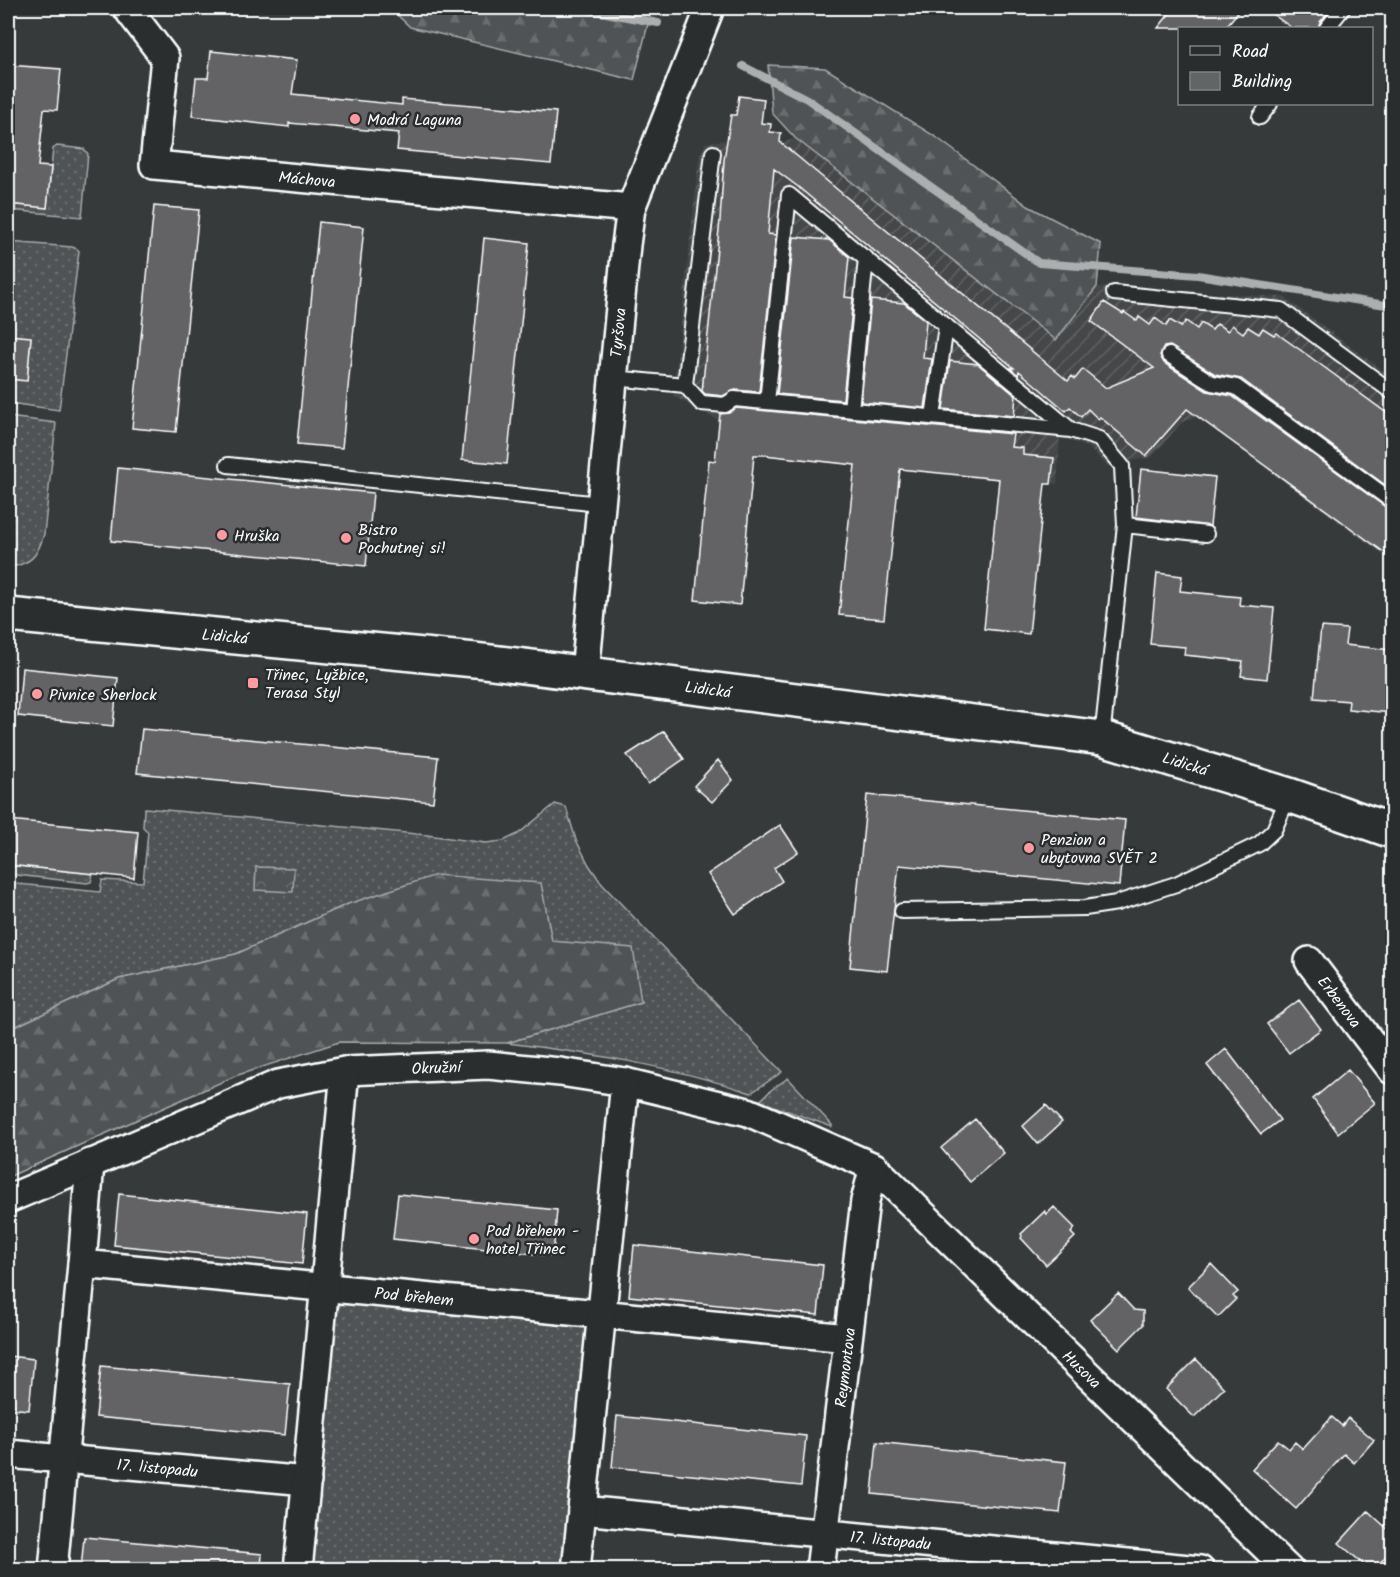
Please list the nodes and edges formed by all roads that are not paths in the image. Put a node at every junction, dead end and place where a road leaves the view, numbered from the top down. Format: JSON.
{"nodes":[{"id":1,"x":127,"y":8,"type":"edge"},
{"id":2,"x":710,"y":8,"type":"edge"},
{"id":3,"x":1343,"y":8,"type":"edge"},
{"id":4,"x":1328,"y":27,"type":"edge"},
{"id":5,"x":1269,"y":105,"type":"edge"},
{"id":6,"x":1260,"y":117,"type":"dead end"},
{"id":7,"x":713,"y":153,"type":"dead end"},
{"id":8,"x":631,"y":208,"type":"junction"},
{"id":9,"x":866,"y":258,"type":"junction"},
{"id":10,"x":1114,"y":292,"type":"dead end"},
{"id":11,"x":946,"y":326,"type":"junction"},
{"id":12,"x":1169,"y":355,"type":"dead end"},
{"id":13,"x":614,"y":378,"type":"junction"},
{"id":14,"x":685,"y":386,"type":"junction"},
{"id":15,"x":1392,"y":392,"type":"edge"},
{"id":16,"x":767,"y":402,"type":"junction"},
{"id":17,"x":851,"y":410,"type":"junction"},
{"id":18,"x":933,"y":417,"type":"junction"},
{"id":19,"x":1071,"y":430,"type":"junction"},
{"id":20,"x":228,"y":465,"type":"dead end"},
{"id":21,"x":1392,"y":501,"type":"edge"},
{"id":22,"x":600,"y":504,"type":"junction"},
{"id":23,"x":1125,"y":525,"type":"junction"},
{"id":24,"x":1206,"y":534,"type":"dead end"},
{"id":25,"x":8,"y":615,"type":"edge"},
{"id":26,"x":585,"y":673,"type":"junction"},
{"id":27,"x":1102,"y":738,"type":"junction"},
{"id":28,"x":1289,"y":795,"type":"junction"},
{"id":29,"x":1392,"y":831,"type":"edge"},
{"id":30,"x":902,"y":911,"type":"dead end"},
{"id":31,"x":1309,"y":961,"type":"dead end"},
{"id":32,"x":1392,"y":1070,"type":"edge"},
{"id":33,"x":345,"y":1071,"type":"junction"},
{"id":34,"x":625,"y":1082,"type":"junction"},
{"id":35,"x":90,"y":1163,"type":"junction"},
{"id":36,"x":874,"y":1167,"type":"junction"},
{"id":37,"x":8,"y":1199,"type":"edge"},
{"id":38,"x":82,"y":1264,"type":"junction"},
{"id":39,"x":324,"y":1287,"type":"junction"},
{"id":40,"x":602,"y":1314,"type":"junction"},
{"id":41,"x":848,"y":1338,"type":"junction"},
{"id":42,"x":8,"y":1454,"type":"edge"},
{"id":43,"x":64,"y":1460,"type":"junction"},
{"id":44,"x":307,"y":1481,"type":"junction"},
{"id":45,"x":582,"y":1510,"type":"junction"},
{"id":46,"x":824,"y":1534,"type":"junction"},
{"id":47,"x":53,"y":1569,"type":"edge"},
{"id":48,"x":298,"y":1569,"type":"edge"},
{"id":49,"x":576,"y":1569,"type":"edge"},
{"id":50,"x":820,"y":1569,"type":"edge"},
{"id":51,"x":1200,"y":1569,"type":"edge"},
{"id":52,"x":1289,"y":1569,"type":"edge"}],
"edges":[{"from":1,"to":8,"type":"street","name":"Máchova"},
{"from":2,"to":8,"type":"street","name":"Tyršova"},
{"from":3,"to":4,"type":"lane"},
{"from":5,"to":6,"type":"lane"},
{"from":7,"to":14,"type":"lane"},
{"from":8,"to":13,"type":"street","name":"Tyršova"},
{"from":9,"to":11,"type":"lane"},
{"from":9,"to":16,"type":"lane"},
{"from":9,"to":17,"type":"lane"},
{"from":10,"to":15,"type":"lane"},
{"from":11,"to":18,"type":"lane"},
{"from":11,"to":19,"type":"lane"},
{"from":12,"to":21,"type":"lane"},
{"from":13,"to":14,"type":"lane"},
{"from":13,"to":22,"type":"street","name":"Tyršova"},
{"from":14,"to":16,"type":"lane"},
{"from":16,"to":17,"type":"lane"},
{"from":17,"to":18,"type":"lane"},
{"from":18,"to":19,"type":"lane"},
{"from":19,"to":23,"type":"lane"},
{"from":20,"to":22,"type":"lane"},
{"from":22,"to":26,"type":"street","name":"Tyršova"},
{"from":23,"to":24,"type":"lane"},
{"from":23,"to":27,"type":"lane"},
{"from":25,"to":26,"type":"street","name":"Lidická"},
{"from":26,"to":27,"type":"street","name":"Lidická"},
{"from":27,"to":28,"type":"street","name":"Lidická"},
{"from":28,"to":29,"type":"street","name":"Lidická"},
{"from":28,"to":30,"type":"lane"},
{"from":31,"to":32,"type":"street","name":"Erbenova"},
{"from":33,"to":34,"type":"street","name":"Okružní"},
{"from":33,"to":35,"type":"street","name":"Okružní"},
{"from":33,"to":39,"type":"street"},
{"from":34,"to":36,"type":"street","name":"Okružní"},
{"from":34,"to":40,"type":"street"},
{"from":35,"to":37,"type":"street","name":"Okružní"},
{"from":35,"to":38,"type":"street"},
{"from":36,"to":41,"type":"street","name":"Reymontova"},
{"from":36,"to":52,"type":"street","name":"Husova"},
{"from":38,"to":39,"type":"street","name":"Pod břehem"},
{"from":38,"to":43,"type":"street"},
{"from":39,"to":40,"type":"street","name":"Pod břehem"},
{"from":39,"to":44,"type":"street"},
{"from":40,"to":41,"type":"street","name":"Pod břehem"},
{"from":40,"to":45,"type":"street"},
{"from":41,"to":46,"type":"street","name":"Reymontova"},
{"from":42,"to":43,"type":"street","name":"17. listopadu"},
{"from":43,"to":44,"type":"street","name":"17. listopadu"},
{"from":43,"to":47,"type":"street"},
{"from":44,"to":48,"type":"street"},
{"from":45,"to":46,"type":"street","name":"17. listopadu"},
{"from":45,"to":49,"type":"street"},
{"from":46,"to":50,"type":"street","name":"Reymontova"},
{"from":46,"to":51,"type":"street","name":"17. listopadu"}]}
